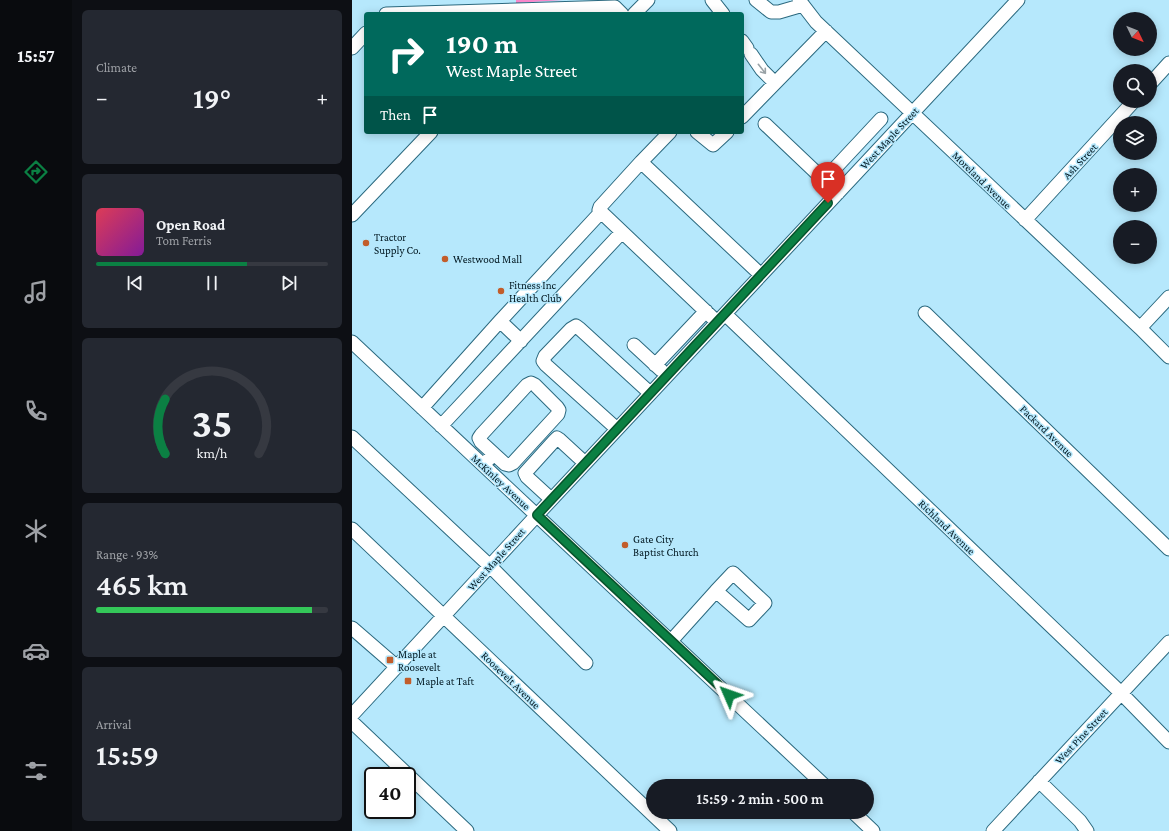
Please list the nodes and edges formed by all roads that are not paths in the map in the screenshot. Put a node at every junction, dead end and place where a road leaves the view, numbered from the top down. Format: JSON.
{"nodes":[{"id":1,"x":648,"y":0,"type":"edge"},
{"id":2,"x":712,"y":0,"type":"edge"},
{"id":3,"x":756,"y":0,"type":"edge"},
{"id":4,"x":1018,"y":0,"type":"edge"},
{"id":5,"x":801,"y":3,"type":"edge"},
{"id":6,"x":563,"y":11,"type":"edge"},
{"id":7,"x":544,"y":12,"type":"edge"},
{"id":8,"x":620,"y":12,"type":"edge"},
{"id":9,"x":636,"y":12,"type":"edge"},
{"id":10,"x":721,"y":12,"type":"edge"},
{"id":11,"x":826,"y":32,"type":"junction"},
{"id":12,"x":364,"y":35,"type":"edge"},
{"id":13,"x":747,"y":47,"type":"edge"},
{"id":14,"x":352,"y":48,"type":"edge"},
{"id":15,"x":1169,"y":63,"type":"edge"},
{"id":16,"x":1157,"y":76,"type":"edge"},
{"id":17,"x":775,"y":83,"type":"junction"},
{"id":18,"x":1128,"y":108,"type":"edge"},
{"id":19,"x":912,"y":113,"type":"junction"},
{"id":20,"x":744,"y":115,"type":"edge"},
{"id":21,"x":881,"y":119,"type":"dead end"},
{"id":22,"x":765,"y":124,"type":"dead end"},
{"id":23,"x":429,"y":134,"type":"edge"},
{"id":24,"x":668,"y":134,"type":"edge"},
{"id":25,"x":699,"y":134,"type":"edge"},
{"id":26,"x":725,"y":134,"type":"edge"},
{"id":27,"x":641,"y":162,"type":"junction"},
{"id":28,"x":824,"y":180,"type":"junction"},
{"id":29,"x":838,"y":192,"type":"junction"},
{"id":30,"x":601,"y":212,"type":"junction"},
{"id":31,"x":352,"y":215,"type":"edge"},
{"id":32,"x":1025,"y":220,"type":"junction"},
{"id":33,"x":622,"y":232,"type":"junction"},
{"id":34,"x":761,"y":275,"type":"junction"},
{"id":35,"x":1169,"y":296,"type":"edge"},
{"id":36,"x":706,"y":311,"type":"junction"},
{"id":37,"x":925,"y":313,"type":"dead end"},
{"id":38,"x":721,"y":318,"type":"junction"},
{"id":39,"x":500,"y":321,"type":"junction"},
{"id":40,"x":1140,"y":328,"type":"junction"},
{"id":41,"x":521,"y":341,"type":"junction"},
{"id":42,"x":352,"y":342,"type":"edge"},
{"id":43,"x":634,"y":346,"type":"dead end"},
{"id":44,"x":1169,"y":357,"type":"edge"},
{"id":45,"x":655,"y":365,"type":"junction"},
{"id":46,"x":667,"y":376,"type":"junction"},
{"id":47,"x":650,"y":394,"type":"junction"},
{"id":48,"x":422,"y":408,"type":"junction"},
{"id":49,"x":441,"y":426,"type":"junction"},
{"id":50,"x":617,"y":430,"type":"junction"},
{"id":51,"x":352,"y":437,"type":"edge"},
{"id":52,"x":494,"y":454,"type":"junction"},
{"id":53,"x":585,"y":463,"type":"junction"},
{"id":54,"x":483,"y":465,"type":"junction"},
{"id":55,"x":551,"y":499,"type":"junction"},
{"id":56,"x":537,"y":515,"type":"junction"},
{"id":57,"x":352,"y":529,"type":"edge"},
{"id":58,"x":1169,"y":549,"type":"edge"},
{"id":59,"x":490,"y":566,"type":"junction"},
{"id":60,"x":716,"y":591,"type":"dead end"},
{"id":61,"x":444,"y":616,"type":"junction"},
{"id":62,"x":352,"y":628,"type":"edge"},
{"id":63,"x":671,"y":641,"type":"junction"},
{"id":64,"x":1169,"y":642,"type":"edge"},
{"id":65,"x":586,"y":663,"type":"dead end"},
{"id":66,"x":397,"y":667,"type":"junction"},
{"id":67,"x":1121,"y":694,"type":"junction"},
{"id":68,"x":352,"y":715,"type":"edge"},
{"id":69,"x":352,"y":722,"type":"edge"},
{"id":70,"x":1169,"y":742,"type":"edge"},
{"id":71,"x":818,"y":779,"type":"edge"},
{"id":72,"x":1039,"y":781,"type":"junction"},
{"id":73,"x":860,"y":819,"type":"edge"},
{"id":74,"x":467,"y":831,"type":"edge"},
{"id":75,"x":670,"y":831,"type":"edge"},
{"id":76,"x":873,"y":831,"type":"edge"},
{"id":77,"x":993,"y":831,"type":"edge"},
{"id":78,"x":1087,"y":831,"type":"edge"}],
"edges":[{"from":1,"to":9,"type":"street"},
{"from":2,"to":10,"type":"street"},
{"from":3,"to":5,"type":"street"},
{"from":4,"to":19,"type":"street","name":"West Maple Street"},
{"from":5,"to":11,"type":"street","name":"Moreland Avenue"},
{"from":6,"to":7,"type":"street"},
{"from":6,"to":8,"type":"street"},
{"from":11,"to":17,"type":"street"},
{"from":11,"to":19,"type":"street","name":"Moreland Avenue"},
{"from":12,"to":14,"type":"street"},
{"from":13,"to":17,"type":"street","one_way":true},
{"from":15,"to":16,"type":"street"},
{"from":17,"to":20,"type":"street"},
{"from":18,"to":32,"type":"street","name":"Ash Street"},
{"from":19,"to":29,"type":"street","name":"West Maple Street"},
{"from":19,"to":32,"type":"street","name":"Moreland Avenue"},
{"from":21,"to":28,"type":"street"},
{"from":22,"to":28,"type":"street"},
{"from":23,"to":31,"type":"street"},
{"from":24,"to":27,"type":"street"},
{"from":25,"to":26,"type":"street"},
{"from":27,"to":30,"type":"street"},
{"from":27,"to":34,"type":"street"},
{"from":28,"to":29,"type":"street"},
{"from":29,"to":34,"type":"street","name":"West Maple Street"},
{"from":30,"to":33,"type":"street","name":"Richland Avenue"},
{"from":30,"to":39,"type":"street"},
{"from":32,"to":40,"type":"street","name":"Moreland Avenue"},
{"from":33,"to":36,"type":"street","name":"Richland Avenue"},
{"from":33,"to":41,"type":"street"},
{"from":34,"to":38,"type":"street","name":"West Maple Street"},
{"from":35,"to":40,"type":"street"},
{"from":36,"to":38,"type":"street","name":"Richland Avenue"},
{"from":36,"to":45,"type":"street"},
{"from":37,"to":58,"type":"street","name":"Packard Avenue"},
{"from":38,"to":46,"type":"street","name":"West Maple Street"},
{"from":38,"to":67,"type":"street","name":"Richland Avenue"},
{"from":39,"to":41,"type":"street"},
{"from":39,"to":48,"type":"street"},
{"from":40,"to":44,"type":"street","name":"Moreland Avenue"},
{"from":41,"to":49,"type":"street"},
{"from":42,"to":48,"type":"street","name":"McKinley Avenue"},
{"from":43,"to":45,"type":"street"},
{"from":45,"to":46,"type":"street"},
{"from":46,"to":47,"type":"street","name":"West Maple Street"},
{"from":47,"to":50,"type":"street","name":"West Maple Street"},
{"from":47,"to":50,"type":"street"},
{"from":48,"to":49,"type":"street","name":"McKinley Avenue"},
{"from":49,"to":54,"type":"street","name":"McKinley Avenue"},
{"from":50,"to":53,"type":"street","name":"West Maple Street"},
{"from":51,"to":59,"type":"street"},
{"from":52,"to":52,"type":"street"},
{"from":52,"to":54,"type":"street"},
{"from":53,"to":55,"type":"street","name":"West Maple Street"},
{"from":53,"to":55,"type":"street"},
{"from":54,"to":56,"type":"street","name":"McKinley Avenue"},
{"from":55,"to":56,"type":"street","name":"West Maple Street"},
{"from":56,"to":59,"type":"street","name":"West Maple Street"},
{"from":56,"to":63,"type":"street","name":"McKinley Avenue"},
{"from":57,"to":61,"type":"street","name":"Roosevelt Avenue"},
{"from":59,"to":61,"type":"street","name":"West Maple Street"},
{"from":59,"to":65,"type":"street"},
{"from":60,"to":63,"type":"street"},
{"from":61,"to":66,"type":"street","name":"West Maple Street"},
{"from":61,"to":75,"type":"street","name":"Roosevelt Avenue"},
{"from":62,"to":66,"type":"street"},
{"from":63,"to":71,"type":"street","name":"McKinley Avenue"},
{"from":64,"to":67,"type":"street","name":"West Pine Street"},
{"from":66,"to":68,"type":"street","name":"West Maple Street"},
{"from":67,"to":70,"type":"street","name":"Richland Avenue"},
{"from":67,"to":72,"type":"street","name":"West Pine Street"},
{"from":69,"to":74,"type":"street"},
{"from":72,"to":77,"type":"street","name":"West Pine Street"},
{"from":72,"to":78,"type":"street"},
{"from":73,"to":76,"type":"street"}]}
